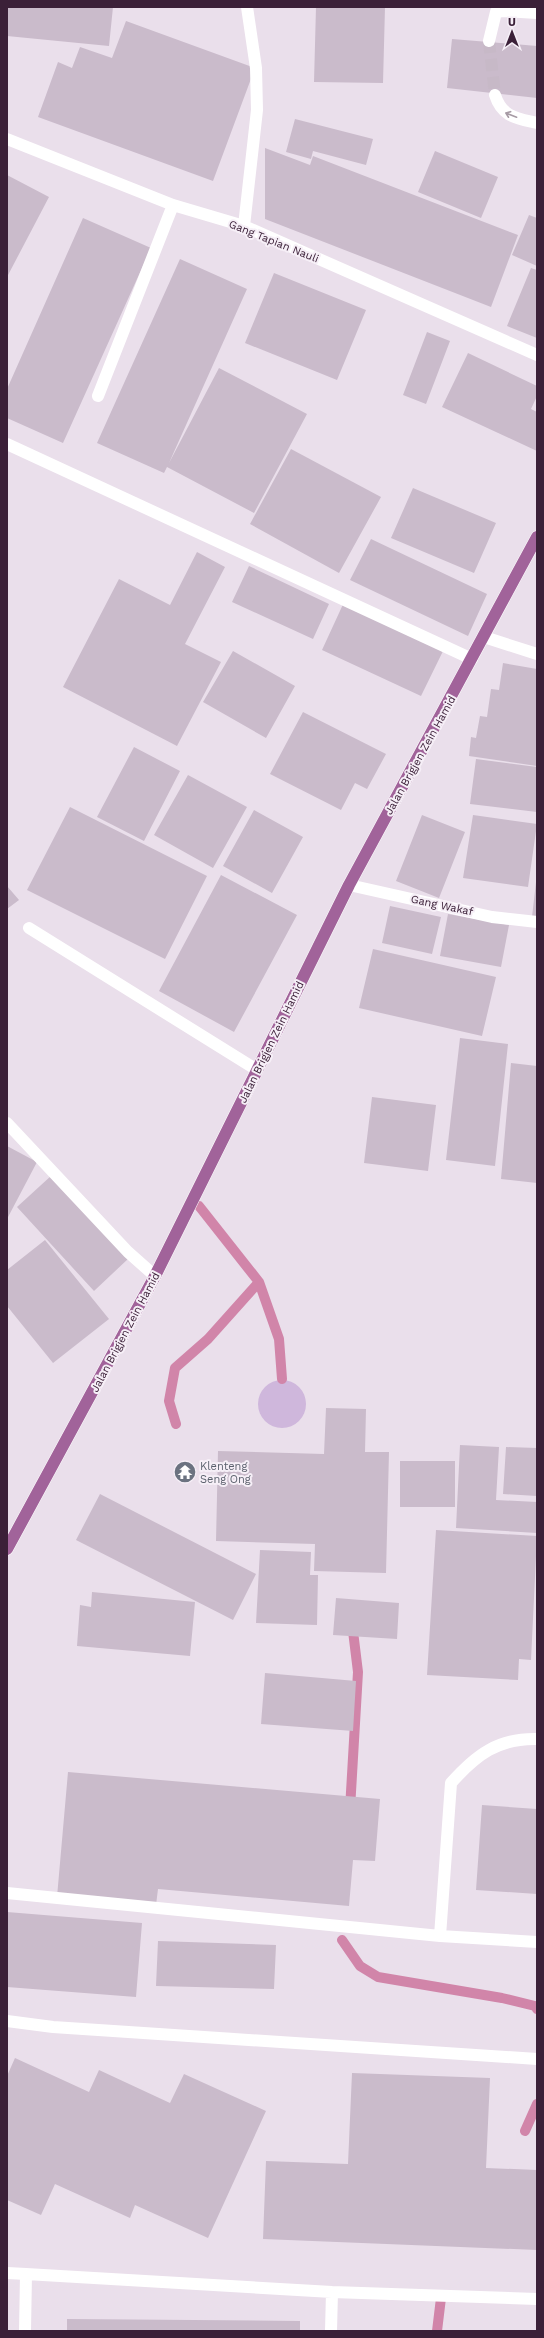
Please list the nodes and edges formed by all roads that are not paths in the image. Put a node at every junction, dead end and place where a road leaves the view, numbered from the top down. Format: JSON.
{"nodes":[{"id":1,"x":247,"y":7,"type":"edge"},
{"id":2,"x":537,"y":13,"type":"edge"},
{"id":3,"x":489,"y":41,"type":"tunnel mouth"},
{"id":4,"x":495,"y":95,"type":"tunnel mouth"},
{"id":5,"x":537,"y":123,"type":"edge"},
{"id":6,"x":7,"y":139,"type":"edge"},
{"id":7,"x":173,"y":204,"type":"junction"},
{"id":8,"x":244,"y":226,"type":"junction"},
{"id":9,"x":537,"y":355,"type":"edge"},
{"id":10,"x":98,"y":396,"type":"dead end"},
{"id":11,"x":7,"y":444,"type":"edge"},
{"id":12,"x":537,"y":537,"type":"edge"},
{"id":13,"x":484,"y":637,"type":"junction"},
{"id":14,"x":537,"y":654,"type":"edge"},
{"id":15,"x":472,"y":659,"type":"junction"},
{"id":16,"x":349,"y":885,"type":"junction"},
{"id":17,"x":537,"y":922,"type":"edge"},
{"id":18,"x":29,"y":928,"type":"dead end"},
{"id":19,"x":257,"y":1070,"type":"junction"},
{"id":20,"x":7,"y":1123,"type":"edge"},
{"id":21,"x":155,"y":1276,"type":"junction"},
{"id":22,"x":7,"y":1549,"type":"edge"},
{"id":23,"x":537,"y":1739,"type":"edge"},
{"id":24,"x":7,"y":1893,"type":"edge"},
{"id":25,"x":440,"y":1936,"type":"junction"},
{"id":26,"x":537,"y":1942,"type":"edge"},
{"id":27,"x":7,"y":2021,"type":"edge"},
{"id":28,"x":537,"y":2059,"type":"edge"},
{"id":29,"x":7,"y":2272,"type":"edge"},
{"id":30,"x":26,"y":2274,"type":"junction"},
{"id":31,"x":332,"y":2292,"type":"junction"},
{"id":32,"x":537,"y":2299,"type":"edge"},
{"id":33,"x":25,"y":2331,"type":"edge"},
{"id":34,"x":330,"y":2331,"type":"edge"}],
"edges":[{"from":1,"to":8,"type":"street"},
{"from":2,"to":3,"type":"street"},
{"from":5,"to":4,"type":"street","one_way":true},
{"from":6,"to":7,"type":"street","name":"Gang Tapian Nauli"},
{"from":7,"to":8,"type":"street","name":"Gang Tapian Nauli"},
{"from":7,"to":10,"type":"street"},
{"from":8,"to":9,"type":"street","name":"Gang Tapian Nauli"},
{"from":11,"to":15,"type":"street"},
{"from":12,"to":13,"type":"main road","name":"Jalan Brigjen Zein Hamid"},
{"from":13,"to":14,"type":"street"},
{"from":13,"to":15,"type":"main road","name":"Jalan Brigjen Zein Hamid"},
{"from":15,"to":16,"type":"main road","name":"Jalan Brigjen Zein Hamid"},
{"from":16,"to":17,"type":"street","name":"Gang Wakaf"},
{"from":16,"to":19,"type":"main road","name":"Jalan Brigjen Zein Hamid"},
{"from":18,"to":19,"type":"street"},
{"from":19,"to":21,"type":"main road","name":"Jalan Brigjen Zein Hamid"},
{"from":20,"to":21,"type":"street"},
{"from":21,"to":22,"type":"main road","name":"Jalan Brigjen Zein Hamid"},
{"from":23,"to":25,"type":"street"},
{"from":24,"to":25,"type":"street"},
{"from":25,"to":26,"type":"street"},
{"from":27,"to":28,"type":"street"},
{"from":29,"to":30,"type":"street"},
{"from":30,"to":31,"type":"street"},
{"from":30,"to":33,"type":"street"},
{"from":31,"to":32,"type":"street"},
{"from":31,"to":34,"type":"street"}]}
